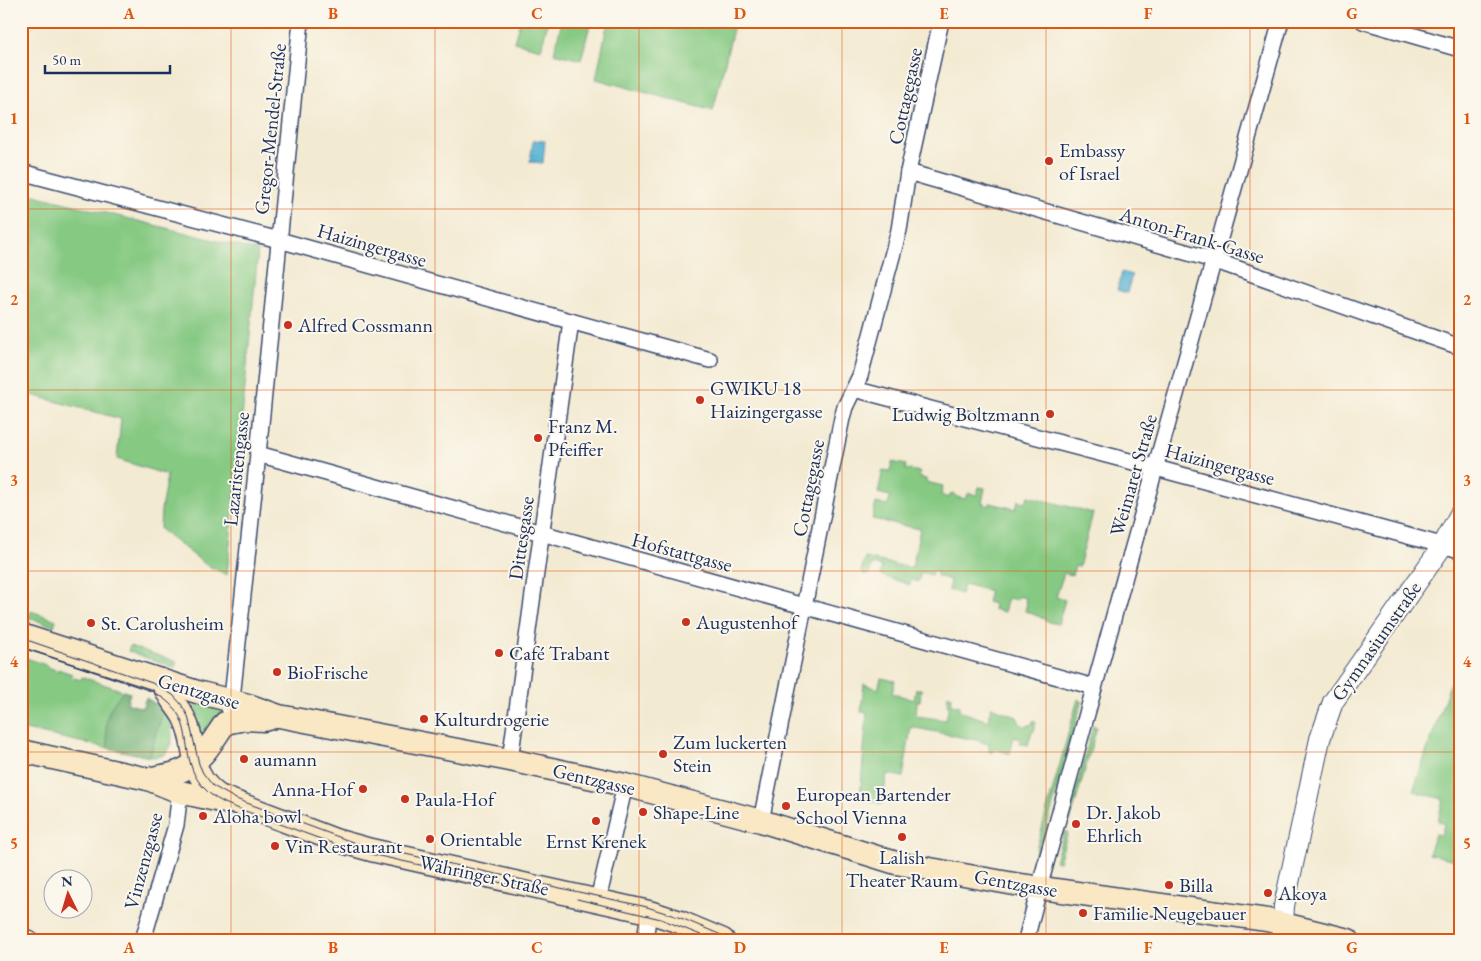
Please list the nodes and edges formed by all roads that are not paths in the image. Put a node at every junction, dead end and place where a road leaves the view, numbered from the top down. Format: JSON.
{"nodes":[{"id":1,"x":301,"y":21,"type":"edge"},
{"id":2,"x":941,"y":21,"type":"edge"},
{"id":3,"x":1281,"y":21,"type":"edge"},
{"id":4,"x":1363,"y":21,"type":"edge"},
{"id":5,"x":1460,"y":49,"type":"edge"},
{"id":6,"x":21,"y":172,"type":"edge"},
{"id":7,"x":908,"y":172,"type":"junction"},
{"id":8,"x":279,"y":240,"type":"junction"},
{"id":9,"x":1213,"y":260,"type":"junction"},
{"id":10,"x":571,"y":321,"type":"junction"},
{"id":11,"x":1460,"y":347,"type":"edge"},
{"id":12,"x":710,"y":360,"type":"dead end"},
{"id":13,"x":854,"y":389,"type":"junction"},
{"id":14,"x":258,"y":454,"type":"junction"},
{"id":15,"x":1156,"y":468,"type":"junction"},
{"id":16,"x":1460,"y":514,"type":"edge"},
{"id":17,"x":542,"y":535,"type":"junction"},
{"id":18,"x":1451,"y":548,"type":"edge"},
{"id":19,"x":804,"y":606,"type":"junction"},
{"id":20,"x":21,"y":634,"type":"edge"},
{"id":21,"x":161,"y":680,"type":"junction"},
{"id":22,"x":1094,"y":687,"type":"junction"},
{"id":23,"x":228,"y":712,"type":"junction"},
{"id":24,"x":21,"y":751,"type":"edge"},
{"id":25,"x":510,"y":760,"type":"junction"},
{"id":26,"x":194,"y":762,"type":"junction"},
{"id":27,"x":148,"y":779,"type":"junction"},
{"id":28,"x":625,"y":785,"type":"junction"},
{"id":29,"x":180,"y":792,"type":"junction"},
{"id":30,"x":245,"y":806,"type":"junction"},
{"id":31,"x":761,"y":821,"type":"junction"},
{"id":32,"x":1039,"y":888,"type":"junction"},
{"id":33,"x":598,"y":900,"type":"junction"},
{"id":34,"x":649,"y":912,"type":"junction"},
{"id":35,"x":1282,"y":932,"type":"edge"},
{"id":36,"x":21,"y":936,"type":"edge"},
{"id":37,"x":31,"y":940,"type":"edge"},
{"id":38,"x":143,"y":940,"type":"edge"},
{"id":39,"x":645,"y":940,"type":"edge"},
{"id":40,"x":723,"y":940,"type":"edge"},
{"id":41,"x":1026,"y":940,"type":"edge"},
{"id":42,"x":1348,"y":940,"type":"edge"}],
"edges":[{"from":1,"to":8,"type":"street","name":"Gregor-Mendel-Straße"},
{"from":2,"to":7,"type":"street","name":"Cottagegasse"},
{"from":3,"to":9,"type":"street","name":"Weimarer Straße"},
{"from":4,"to":5,"type":"street"},
{"from":6,"to":8,"type":"street","name":"Haizingergasse"},
{"from":7,"to":9,"type":"street","name":"Anton-Frank-Gasse"},
{"from":7,"to":13,"type":"street","name":"Cottagegasse"},
{"from":8,"to":10,"type":"street","name":"Haizingergasse"},
{"from":8,"to":14,"type":"street","name":"Lazaristengasse"},
{"from":9,"to":11,"type":"street","name":"Anton-Frank-Gasse"},
{"from":9,"to":15,"type":"street","name":"Weimarer Straße"},
{"from":10,"to":12,"type":"street","name":"Haizingergasse"},
{"from":10,"to":17,"type":"street","name":"Dittesgasse"},
{"from":13,"to":15,"type":"street","name":"Haizingergasse"},
{"from":13,"to":19,"type":"street","name":"Cottagegasse"},
{"from":14,"to":17,"type":"street","name":"Hofstattgasse"},
{"from":14,"to":23,"type":"street","name":"Lazaristengasse"},
{"from":15,"to":18,"type":"street","name":"Haizingergasse"},
{"from":15,"to":22,"type":"street","name":"Weimarer Straße"},
{"from":16,"to":18,"type":"street","name":"Gymnasiumstraße"},
{"from":17,"to":19,"type":"street","name":"Hofstattgasse"},
{"from":17,"to":25,"type":"street","name":"Dittesgasse"},
{"from":18,"to":35,"type":"street","name":"Gymnasiumstraße"},
{"from":19,"to":22,"type":"street","name":"Hofstattgasse"},
{"from":19,"to":31,"type":"street","name":"Cottagegasse"},
{"from":20,"to":21,"type":"main road","name":"Gentzgasse"},
{"from":21,"to":23,"type":"main road","name":"Gentzgasse"},
{"from":21,"to":26,"type":"main road"},
{"from":22,"to":32,"type":"street","name":"Weimarer Straße"},
{"from":23,"to":25,"type":"main road","name":"Gentzgasse"},
{"from":23,"to":26,"type":"main road"},
{"from":24,"to":27,"type":"main road","name":"Währinger Straße"},
{"from":25,"to":28,"type":"main road","name":"Gentzgasse"},
{"from":26,"to":27,"type":"main road","name":"Währinger Straße"},
{"from":26,"to":30,"type":"main road","name":"Währinger Straße"},
{"from":27,"to":29,"type":"main road","name":"Währinger Straße"},
{"from":28,"to":31,"type":"main road","name":"Gentzgasse"},
{"from":28,"to":33,"type":"street"},
{"from":29,"to":30,"type":"main road","name":"Währinger Straße"},
{"from":29,"to":38,"type":"street","name":"Vinzenzgasse"},
{"from":30,"to":33,"type":"main road","name":"Währinger Straße"},
{"from":31,"to":32,"type":"main road","name":"Gentzgasse"},
{"from":32,"to":35,"type":"main road","name":"Gentzgasse"},
{"from":32,"to":41,"type":"street","name":"Weimarer Straße"},
{"from":33,"to":34,"type":"main road","name":"Währinger Straße"},
{"from":34,"to":39,"type":"street"},
{"from":34,"to":40,"type":"main road","name":"Währinger Straße"},
{"from":35,"to":42,"type":"main road","name":"Gentzgasse"},
{"from":36,"to":37,"type":"street"}]}
